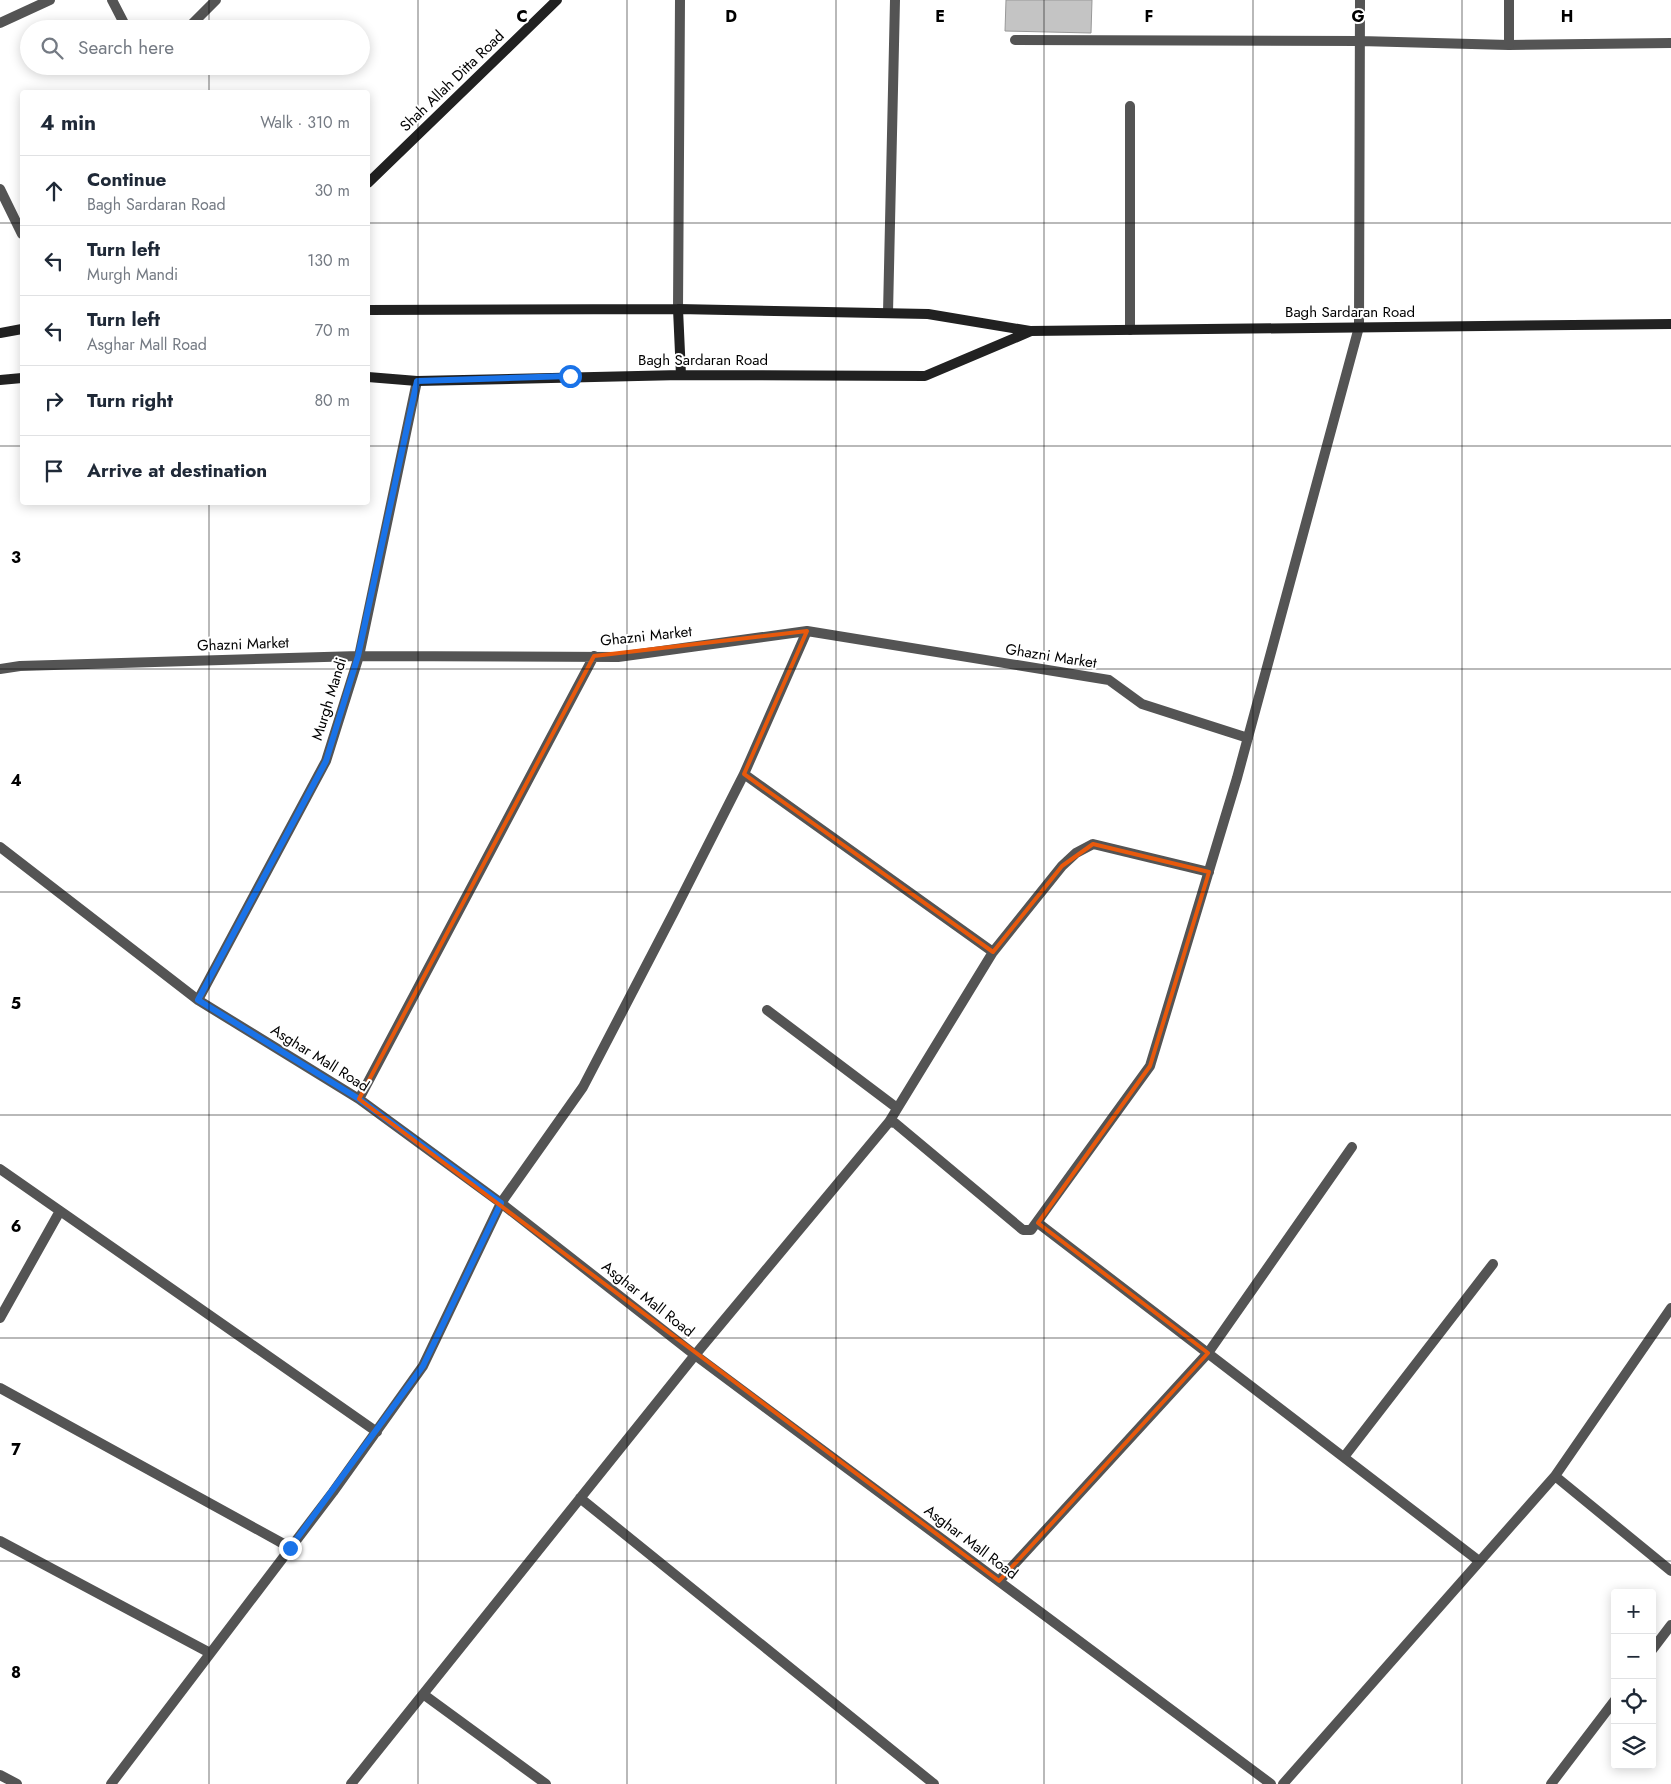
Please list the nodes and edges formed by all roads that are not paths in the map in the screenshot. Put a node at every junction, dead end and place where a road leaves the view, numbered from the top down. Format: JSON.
{"nodes":[{"id":1,"x":50,"y":0,"type":"edge"},
{"id":2,"x":112,"y":0,"type":"edge"},
{"id":3,"x":216,"y":0,"type":"edge"},
{"id":4,"x":557,"y":0,"type":"edge"},
{"id":5,"x":680,"y":0,"type":"edge"},
{"id":6,"x":895,"y":0,"type":"edge"},
{"id":7,"x":1360,"y":0,"type":"edge"},
{"id":8,"x":1509,"y":0,"type":"edge"},
{"id":9,"x":122,"y":20,"type":"edge"},
{"id":10,"x":196,"y":20,"type":"edge"},
{"id":11,"x":0,"y":23,"type":"edge"},
{"id":12,"x":1015,"y":40,"type":"dead end"},
{"id":13,"x":1360,"y":41,"type":"junction"},
{"id":14,"x":1671,"y":43,"type":"edge"},
{"id":15,"x":1509,"y":45,"type":"junction"},
{"id":16,"x":1130,"y":106,"type":"dead end"},
{"id":17,"x":370,"y":181,"type":"edge"},
{"id":18,"x":0,"y":189,"type":"edge"},
{"id":19,"x":20,"y":230,"type":"edge"},
{"id":20,"x":678,"y":309,"type":"junction"},
{"id":21,"x":370,"y":310,"type":"edge"},
{"id":22,"x":888,"y":314,"type":"junction"},
{"id":23,"x":1671,"y":324,"type":"edge"},
{"id":24,"x":1360,"y":328,"type":"junction"},
{"id":25,"x":20,"y":329,"type":"edge"},
{"id":26,"x":1130,"y":330,"type":"junction"},
{"id":27,"x":1030,"y":331,"type":"junction"},
{"id":28,"x":0,"y":333,"type":"edge"},
{"id":29,"x":681,"y":375,"type":"junction"},
{"id":30,"x":370,"y":377,"type":"edge"},
{"id":31,"x":20,"y":378,"type":"edge"},
{"id":32,"x":0,"y":380,"type":"edge"},
{"id":33,"x":417,"y":381,"type":"junction"},
{"id":34,"x":807,"y":631,"type":"junction"},
{"id":35,"x":358,"y":656,"type":"junction"},
{"id":36,"x":594,"y":656,"type":"junction"},
{"id":37,"x":0,"y":669,"type":"edge"},
{"id":38,"x":1248,"y":738,"type":"junction"},
{"id":39,"x":744,"y":774,"type":"junction"},
{"id":40,"x":0,"y":847,"type":"edge"},
{"id":41,"x":1209,"y":872,"type":"junction"},
{"id":42,"x":993,"y":952,"type":"junction"},
{"id":43,"x":198,"y":1000,"type":"junction"},
{"id":44,"x":767,"y":1010,"type":"dead end"},
{"id":45,"x":359,"y":1099,"type":"junction"},
{"id":46,"x":897,"y":1108,"type":"junction"},
{"id":47,"x":889,"y":1122,"type":"junction"},
{"id":48,"x":1352,"y":1147,"type":"dead end"},
{"id":49,"x":0,"y":1169,"type":"edge"},
{"id":50,"x":501,"y":1203,"type":"junction"},
{"id":51,"x":60,"y":1211,"type":"junction"},
{"id":52,"x":1038,"y":1223,"type":"junction"},
{"id":53,"x":1493,"y":1264,"type":"dead end"},
{"id":54,"x":1671,"y":1308,"type":"edge"},
{"id":55,"x":0,"y":1318,"type":"edge"},
{"id":56,"x":1208,"y":1353,"type":"junction"},
{"id":57,"x":695,"y":1355,"type":"junction"},
{"id":58,"x":0,"y":1388,"type":"edge"},
{"id":59,"x":377,"y":1432,"type":"junction"},
{"id":60,"x":1344,"y":1457,"type":"junction"},
{"id":61,"x":1555,"y":1476,"type":"junction"},
{"id":62,"x":580,"y":1498,"type":"junction"},
{"id":63,"x":0,"y":1541,"type":"edge"},
{"id":64,"x":290,"y":1548,"type":"junction"},
{"id":65,"x":1480,"y":1561,"type":"junction"},
{"id":66,"x":1671,"y":1571,"type":"edge"},
{"id":67,"x":999,"y":1581,"type":"junction"},
{"id":68,"x":1671,"y":1625,"type":"edge"},
{"id":69,"x":1656,"y":1645,"type":"edge"},
{"id":70,"x":210,"y":1653,"type":"junction"},
{"id":71,"x":423,"y":1694,"type":"junction"},
{"id":72,"x":1611,"y":1705,"type":"edge"},
{"id":73,"x":0,"y":1775,"type":"edge"},
{"id":74,"x":17,"y":1784,"type":"edge"},
{"id":75,"x":111,"y":1784,"type":"edge"},
{"id":76,"x":351,"y":1784,"type":"edge"},
{"id":77,"x":546,"y":1784,"type":"edge"},
{"id":78,"x":934,"y":1784,"type":"edge"},
{"id":79,"x":1270,"y":1784,"type":"edge"},
{"id":80,"x":1283,"y":1784,"type":"edge"},
{"id":81,"x":1551,"y":1784,"type":"edge"}],
"edges":[{"from":1,"to":11,"type":"street"},
{"from":2,"to":9,"type":"street"},
{"from":3,"to":10,"type":"street"},
{"from":4,"to":17,"type":"main road","name":"Shah Allah Ditta Road"},
{"from":5,"to":20,"type":"street"},
{"from":6,"to":22,"type":"street"},
{"from":7,"to":13,"type":"street"},
{"from":8,"to":15,"type":"street"},
{"from":12,"to":13,"type":"street"},
{"from":13,"to":15,"type":"street"},
{"from":13,"to":24,"type":"street"},
{"from":14,"to":15,"type":"street"},
{"from":16,"to":26,"type":"street"},
{"from":18,"to":19,"type":"street"},
{"from":20,"to":21,"type":"main road","name":"Bagh Sardaran Road"},
{"from":20,"to":22,"type":"main road","name":"Bagh Sardaran Road"},
{"from":20,"to":29,"type":"main road"},
{"from":22,"to":27,"type":"main road","name":"Bagh Sardaran Road"},
{"from":23,"to":24,"type":"main road","name":"Bagh Sardaran Road"},
{"from":24,"to":26,"type":"main road","name":"Bagh Sardaran Road"},
{"from":24,"to":38,"type":"street"},
{"from":25,"to":28,"type":"main road"},
{"from":26,"to":27,"type":"main road","name":"Bagh Sardaran Road"},
{"from":27,"to":29,"type":"main road","name":"Bagh Sardaran Road"},
{"from":29,"to":33,"type":"main road","name":"Bagh Sardaran Road"},
{"from":30,"to":33,"type":"main road","name":"Bagh Sardaran Road"},
{"from":31,"to":32,"type":"main road"},
{"from":33,"to":35,"type":"street","name":"Murgh Mandi"},
{"from":34,"to":36,"type":"street","name":"Ghazni Market"},
{"from":34,"to":38,"type":"street","name":"Ghazni Market"},
{"from":34,"to":39,"type":"street"},
{"from":35,"to":36,"type":"street","name":"Ghazni Market"},
{"from":35,"to":37,"type":"street","name":"Ghazni Market"},
{"from":35,"to":43,"type":"street","name":"Murgh Mandi"},
{"from":36,"to":45,"type":"street"},
{"from":38,"to":41,"type":"street"},
{"from":39,"to":42,"type":"street"},
{"from":39,"to":50,"type":"street"},
{"from":40,"to":43,"type":"street","name":"Asghar Mall Road"},
{"from":41,"to":42,"type":"street"},
{"from":41,"to":52,"type":"street"},
{"from":42,"to":46,"type":"street"},
{"from":43,"to":45,"type":"street","name":"Asghar Mall Road"},
{"from":44,"to":46,"type":"street"},
{"from":45,"to":50,"type":"street","name":"Asghar Mall Road"},
{"from":46,"to":47,"type":"street"},
{"from":47,"to":52,"type":"street"},
{"from":47,"to":57,"type":"street"},
{"from":48,"to":56,"type":"street"},
{"from":49,"to":51,"type":"street"},
{"from":50,"to":57,"type":"street","name":"Asghar Mall Road"},
{"from":50,"to":59,"type":"street"},
{"from":51,"to":55,"type":"street"},
{"from":51,"to":59,"type":"street"},
{"from":52,"to":56,"type":"street"},
{"from":53,"to":60,"type":"street"},
{"from":54,"to":61,"type":"street"},
{"from":56,"to":60,"type":"street"},
{"from":56,"to":67,"type":"street"},
{"from":57,"to":62,"type":"street"},
{"from":57,"to":67,"type":"street","name":"Asghar Mall Road"},
{"from":58,"to":64,"type":"street"},
{"from":59,"to":64,"type":"street"},
{"from":60,"to":65,"type":"street"},
{"from":61,"to":65,"type":"street"},
{"from":61,"to":66,"type":"street"},
{"from":62,"to":71,"type":"street"},
{"from":62,"to":78,"type":"street"},
{"from":63,"to":70,"type":"street"},
{"from":64,"to":70,"type":"street"},
{"from":65,"to":80,"type":"street"},
{"from":67,"to":79,"type":"street","name":"Asghar Mall Road"},
{"from":68,"to":69,"type":"street"},
{"from":70,"to":75,"type":"street"},
{"from":71,"to":76,"type":"street"},
{"from":71,"to":77,"type":"street"},
{"from":72,"to":81,"type":"street"},
{"from":73,"to":74,"type":"street"}]}
